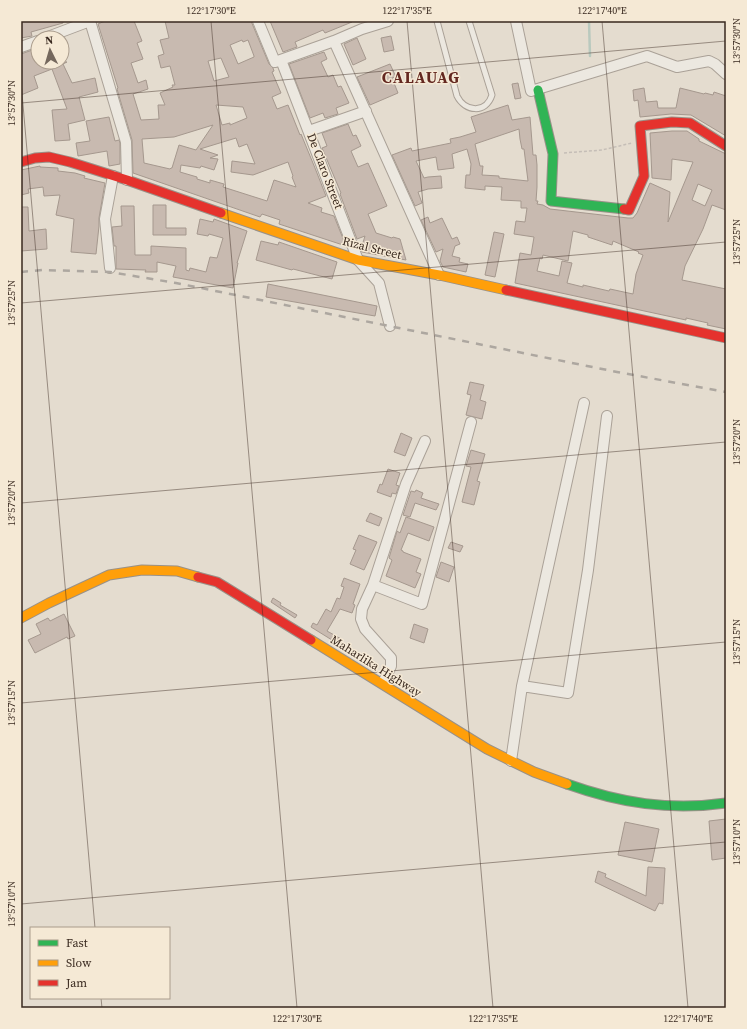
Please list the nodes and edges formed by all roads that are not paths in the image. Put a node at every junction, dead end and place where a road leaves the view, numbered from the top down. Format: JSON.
{"nodes":[{"id":1,"x":90,"y":21,"type":"edge"},
{"id":2,"x":258,"y":21,"type":"edge"},
{"id":3,"x":388,"y":21,"type":"edge"},
{"id":4,"x":437,"y":21,"type":"edge"},
{"id":5,"x":469,"y":21,"type":"edge"},
{"id":6,"x":516,"y":21,"type":"edge"},
{"id":7,"x":66,"y":30,"type":"edge"},
{"id":8,"x":334,"y":41,"type":"junction"},
{"id":9,"x":281,"y":60,"type":"junction"},
{"id":10,"x":726,"y":74,"type":"edge"},
{"id":11,"x":538,"y":90,"type":"junction"},
{"id":12,"x":366,"y":111,"type":"junction"},
{"id":13,"x":309,"y":131,"type":"junction"},
{"id":14,"x":726,"y":146,"type":"edge"},
{"id":15,"x":21,"y":162,"type":"edge"},
{"id":16,"x":113,"y":176,"type":"junction"},
{"id":17,"x":127,"y":180,"type":"junction"},
{"id":18,"x":358,"y":260,"type":"junction"},
{"id":19,"x":110,"y":268,"type":"dead end"},
{"id":20,"x":439,"y":275,"type":"junction"},
{"id":21,"x":390,"y":326,"type":"dead end"},
{"id":22,"x":726,"y":338,"type":"edge"},
{"id":23,"x":584,"y":403,"type":"dead end"},
{"id":24,"x":607,"y":416,"type":"dead end"},
{"id":25,"x":471,"y":422,"type":"dead end"},
{"id":26,"x":425,"y":441,"type":"dead end"},
{"id":27,"x":373,"y":585,"type":"junction"},
{"id":28,"x":21,"y":618,"type":"edge"},
{"id":29,"x":383,"y":683,"type":"junction"},
{"id":30,"x":522,"y":686,"type":"junction"},
{"id":31,"x":510,"y":761,"type":"junction"},
{"id":32,"x":726,"y":803,"type":"edge"}],
"edges":[{"from":1,"to":7,"type":"street"},
{"from":1,"to":17,"type":"street"},
{"from":2,"to":9,"type":"street","name":"De Claro Street"},
{"from":3,"to":8,"type":"street"},
{"from":4,"to":5,"type":"lane"},
{"from":6,"to":11,"type":"street"},
{"from":8,"to":9,"type":"street"},
{"from":8,"to":12,"type":"street"},
{"from":9,"to":13,"type":"street","name":"De Claro Street"},
{"from":10,"to":11,"type":"street"},
{"from":11,"to":14,"type":"main road"},
{"from":12,"to":13,"type":"street"},
{"from":12,"to":20,"type":"street"},
{"from":13,"to":18,"type":"street","name":"De Claro Street"},
{"from":15,"to":16,"type":"main road","name":"Rizal Street"},
{"from":16,"to":17,"type":"main road","name":"Rizal Street"},
{"from":16,"to":19,"type":"street"},
{"from":17,"to":18,"type":"main road","name":"Rizal Street"},
{"from":18,"to":20,"type":"main road","name":"Rizal Street"},
{"from":18,"to":21,"type":"street","name":"De Claro Street"},
{"from":20,"to":22,"type":"main road","name":"Rizal Street"},
{"from":23,"to":30,"type":"street"},
{"from":24,"to":30,"type":"street"},
{"from":25,"to":27,"type":"street"},
{"from":26,"to":27,"type":"street"},
{"from":27,"to":29,"type":"street"},
{"from":28,"to":29,"type":"main road","name":"Maharlika Highway"},
{"from":29,"to":31,"type":"main road","name":"Maharlika Highway"},
{"from":30,"to":31,"type":"street"},
{"from":31,"to":32,"type":"main road","name":"Maharlika Highway"}]}
